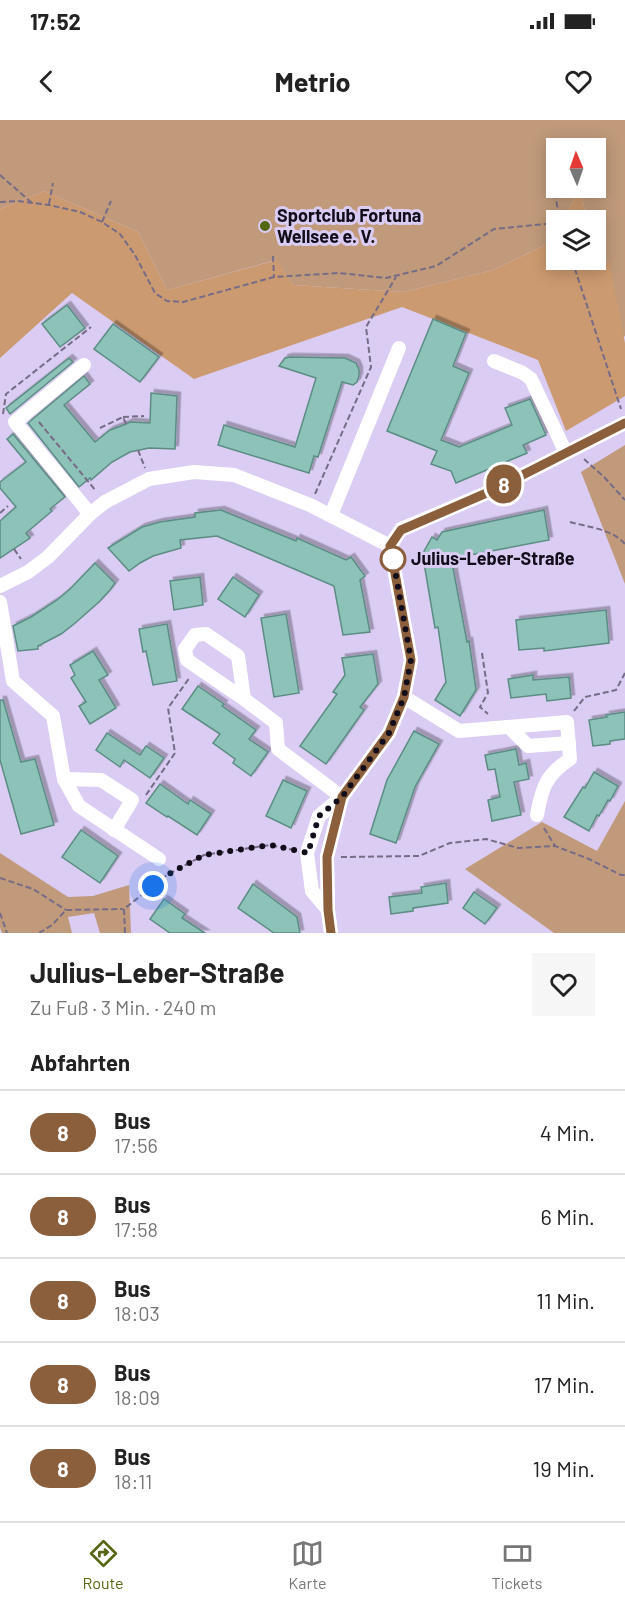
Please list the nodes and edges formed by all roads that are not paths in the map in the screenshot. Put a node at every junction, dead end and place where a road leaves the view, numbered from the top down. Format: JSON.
{"nodes":[{"id":1,"x":399,"y":348,"type":"dead end"},
{"id":2,"x":494,"y":361,"type":"dead end"},
{"id":3,"x":84,"y":365,"type":"dead end"},
{"id":4,"x":623,"y":416,"type":"edge"},
{"id":5,"x":566,"y":453,"type":"junction"},
{"id":6,"x":90,"y":514,"type":"junction"},
{"id":7,"x":331,"y":515,"type":"junction"},
{"id":8,"x":390,"y":546,"type":"junction"},
{"id":9,"x":0,"y":586,"type":"edge"},
{"id":10,"x":0,"y":602,"type":"edge"},
{"id":11,"x":404,"y":697,"type":"junction"},
{"id":12,"x":244,"y":699,"type":"junction"},
{"id":13,"x":510,"y":728,"type":"junction"},
{"id":14,"x":569,"y":743,"type":"junction"},
{"id":15,"x":64,"y":779,"type":"junction"},
{"id":16,"x":342,"y":797,"type":"junction"},
{"id":17,"x":537,"y":815,"type":"road end"},
{"id":18,"x":114,"y":830,"type":"junction"},
{"id":19,"x":159,"y":859,"type":"dead end"},
{"id":20,"x":328,"y":910,"type":"junction"},
{"id":21,"x":331,"y":933,"type":"edge"}],
"edges":[{"from":1,"to":7,"type":"street"},
{"from":2,"to":5,"type":"street"},
{"from":3,"to":6,"type":"street"},
{"from":4,"to":5,"type":"street"},
{"from":5,"to":8,"type":"street"},
{"from":6,"to":7,"type":"street"},
{"from":6,"to":9,"type":"street"},
{"from":7,"to":8,"type":"street"},
{"from":8,"to":11,"type":"street"},
{"from":10,"to":15,"type":"street"},
{"from":11,"to":13,"type":"street"},
{"from":11,"to":16,"type":"street"},
{"from":12,"to":12,"type":"street"},
{"from":12,"to":16,"type":"street"},
{"from":13,"to":14,"type":"street"},
{"from":13,"to":14,"type":"street"},
{"from":14,"to":17,"type":"street"},
{"from":15,"to":18,"type":"street"},
{"from":15,"to":18,"type":"street"},
{"from":16,"to":20,"type":"street"},
{"from":16,"to":20,"type":"street"},
{"from":18,"to":19,"type":"street"},
{"from":20,"to":21,"type":"street"}]}
